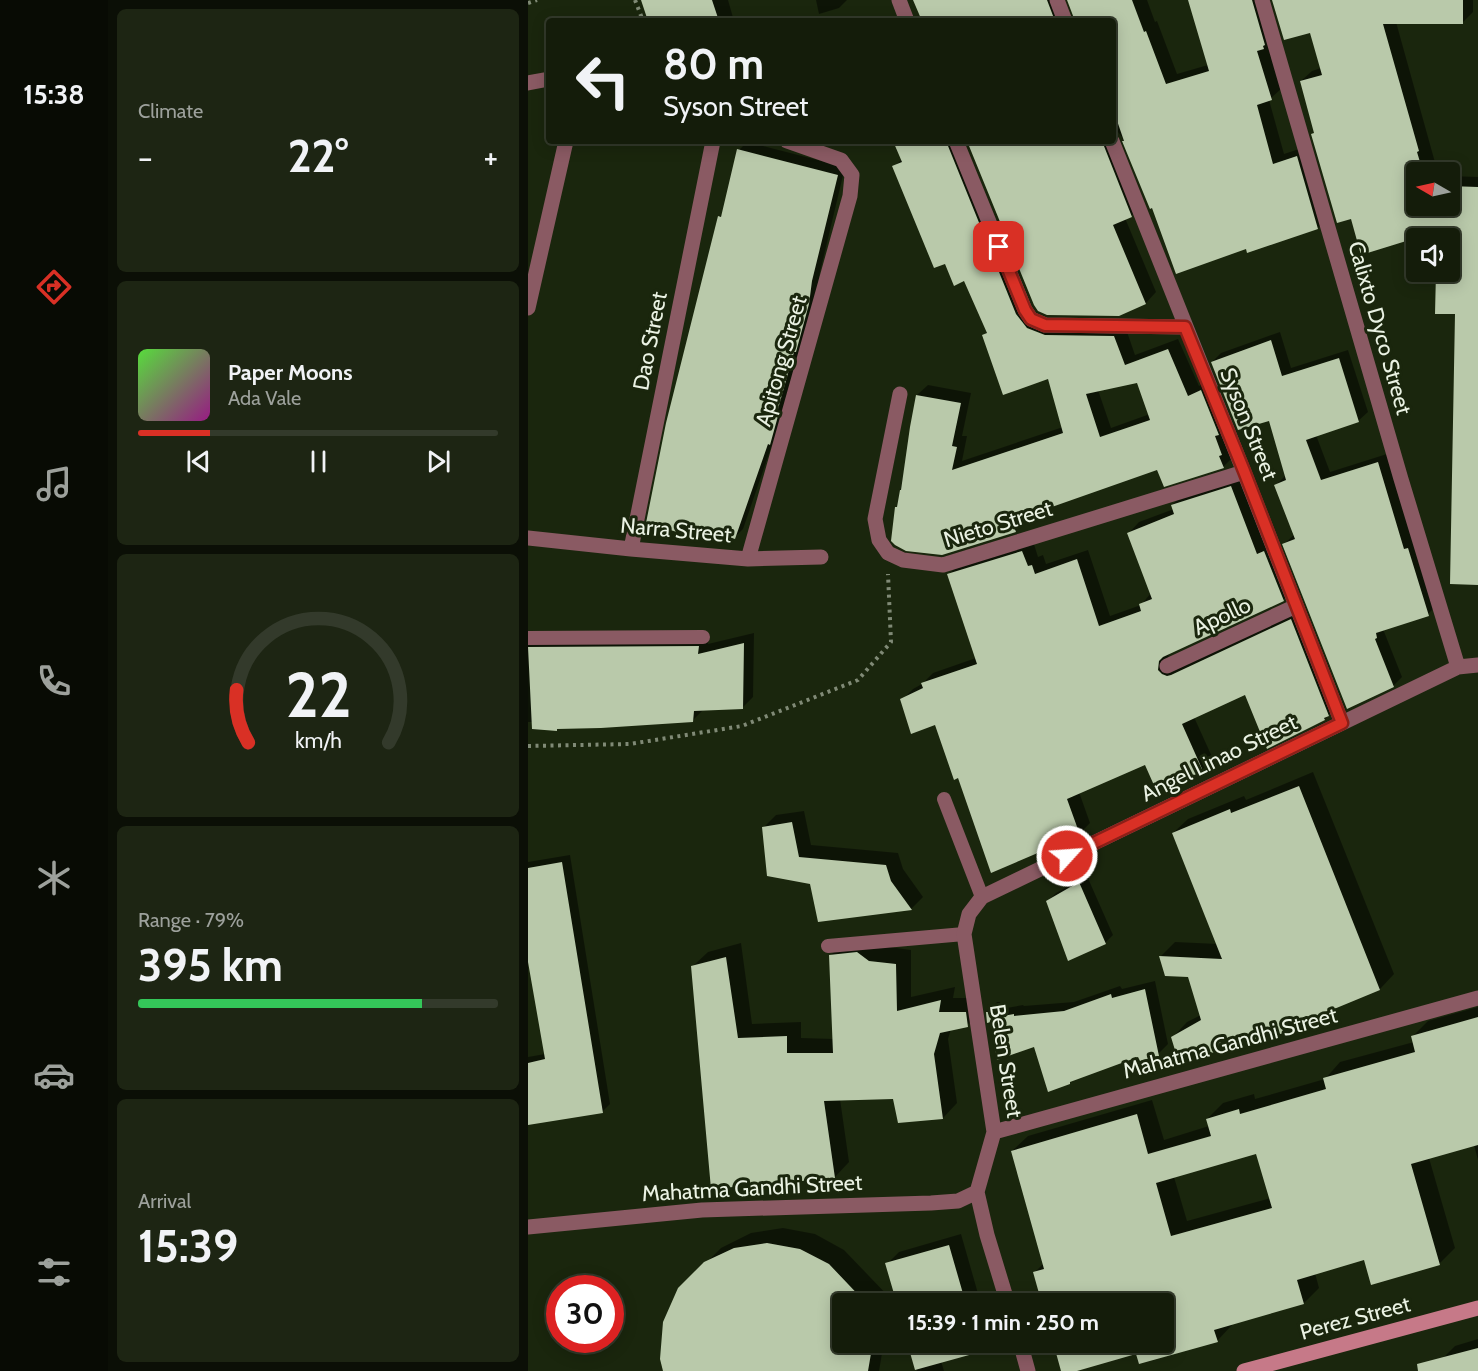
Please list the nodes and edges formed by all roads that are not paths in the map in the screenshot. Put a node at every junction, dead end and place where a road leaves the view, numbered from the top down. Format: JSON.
{"nodes":[{"id":1,"x":899,"y":0,"type":"edge"},
{"id":2,"x":1057,"y":0,"type":"edge"},
{"id":3,"x":1262,"y":0,"type":"edge"},
{"id":4,"x":906,"y":18,"type":"edge"},
{"id":5,"x":1064,"y":18,"type":"edge"},
{"id":6,"x":546,"y":80,"type":"edge"},
{"id":7,"x":528,"y":83,"type":"edge"},
{"id":8,"x":565,"y":144,"type":"edge"},
{"id":9,"x":712,"y":144,"type":"edge"},
{"id":10,"x":796,"y":144,"type":"edge"},
{"id":11,"x":957,"y":144,"type":"edge"},
{"id":12,"x":1113,"y":144,"type":"edge"},
{"id":13,"x":528,"y":308,"type":"edge"},
{"id":14,"x":1185,"y":327,"type":"junction"},
{"id":15,"x":900,"y":394,"type":"dead end"},
{"id":16,"x":1244,"y":471,"type":"junction"},
{"id":17,"x":528,"y":538,"type":"edge"},
{"id":18,"x":631,"y":549,"type":"junction"},
{"id":19,"x":820,"y":556,"type":"dead end"},
{"id":20,"x":748,"y":559,"type":"junction"},
{"id":21,"x":1296,"y":606,"type":"junction"},
{"id":22,"x":703,"y":637,"type":"dead end"},
{"id":23,"x":528,"y":638,"type":"edge"},
{"id":24,"x":1478,"y":665,"type":"edge"},
{"id":25,"x":1167,"y":666,"type":"dead end"},
{"id":26,"x":1458,"y":667,"type":"junction"},
{"id":27,"x":1342,"y":723,"type":"junction"},
{"id":28,"x":944,"y":799,"type":"dead end"},
{"id":29,"x":982,"y":897,"type":"junction"},
{"id":30,"x":964,"y":934,"type":"junction"},
{"id":31,"x":828,"y":946,"type":"dead end"},
{"id":32,"x":1478,"y":998,"type":"edge"},
{"id":33,"x":993,"y":1132,"type":"junction"},
{"id":34,"x":977,"y":1192,"type":"junction"},
{"id":35,"x":528,"y":1227,"type":"edge"},
{"id":36,"x":1005,"y":1293,"type":"edge"},
{"id":37,"x":1478,"y":1308,"type":"edge"},
{"id":38,"x":1023,"y":1353,"type":"edge"},
{"id":39,"x":1028,"y":1371,"type":"edge"},
{"id":40,"x":1244,"y":1371,"type":"edge"}],
"edges":[{"from":1,"to":4,"type":"street"},
{"from":2,"to":5,"type":"street"},
{"from":3,"to":26,"type":"street","name":"Calixto Dyco Street"},
{"from":6,"to":7,"type":"street"},
{"from":8,"to":13,"type":"street"},
{"from":9,"to":18,"type":"street","name":"Dao Street"},
{"from":10,"to":20,"type":"street","name":"Apitong Street"},
{"from":11,"to":14,"type":"street"},
{"from":12,"to":14,"type":"street","name":"Syson Street"},
{"from":14,"to":16,"type":"street","name":"Syson Street"},
{"from":15,"to":16,"type":"street","name":"Nieto Street"},
{"from":16,"to":21,"type":"street","name":"Syson Street"},
{"from":17,"to":18,"type":"street","name":"Narra Street"},
{"from":18,"to":20,"type":"street","name":"Narra Street"},
{"from":19,"to":20,"type":"street","name":"Narra Street"},
{"from":21,"to":25,"type":"street","name":"Apollo"},
{"from":21,"to":27,"type":"street","name":"Syson Street"},
{"from":22,"to":23,"type":"lane"},
{"from":24,"to":26,"type":"street","name":"Angel Linao Street"},
{"from":26,"to":27,"type":"street","name":"Angel Linao Street"},
{"from":27,"to":29,"type":"street","name":"Angel Linao Street"},
{"from":28,"to":29,"type":"lane"},
{"from":29,"to":30,"type":"street","name":"Belen Street"},
{"from":30,"to":31,"type":"lane"},
{"from":30,"to":33,"type":"street","name":"Belen Street"},
{"from":32,"to":33,"type":"street","name":"Mahatma Gandhi Street"},
{"from":33,"to":34,"type":"street","name":"Belen Street"},
{"from":34,"to":35,"type":"street","name":"Mahatma Gandhi Street"},
{"from":34,"to":36,"type":"street","name":"Belen Street"},
{"from":37,"to":40,"type":"street","name":"Perez Street"},
{"from":38,"to":39,"type":"street"}]}
